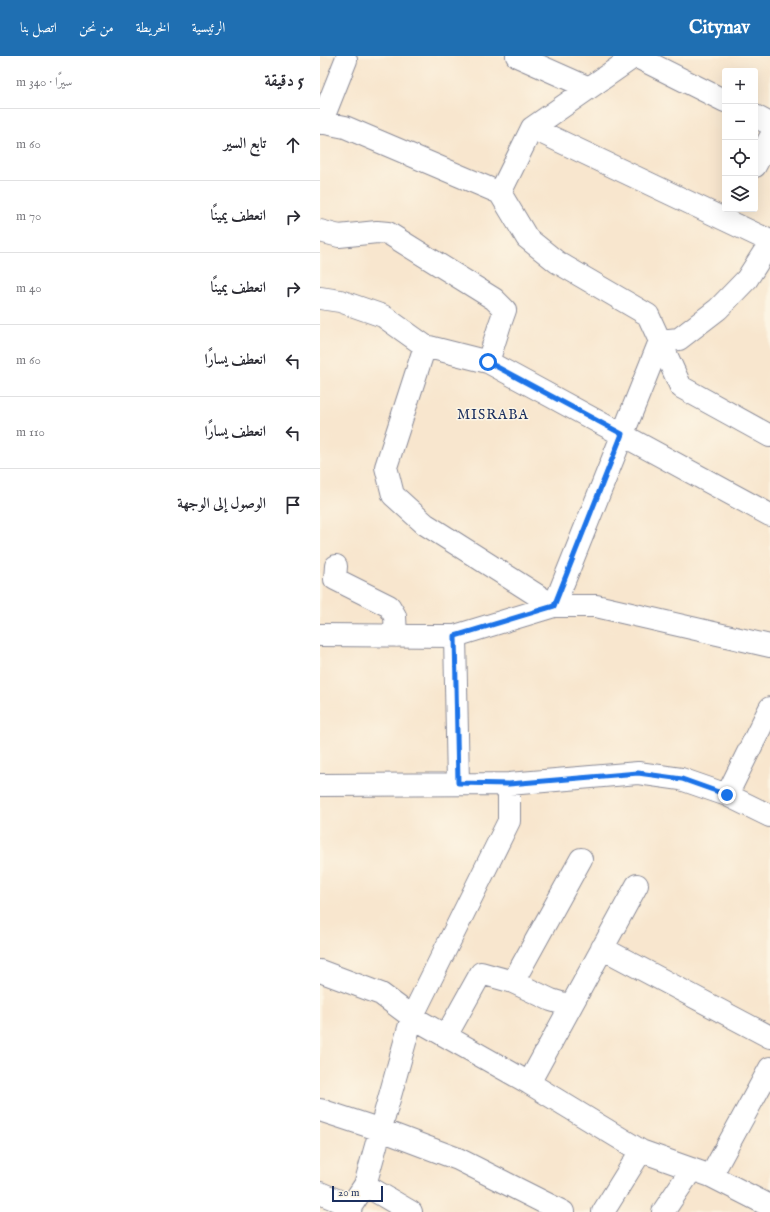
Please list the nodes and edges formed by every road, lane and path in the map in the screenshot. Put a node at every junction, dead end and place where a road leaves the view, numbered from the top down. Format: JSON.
{"nodes":[{"id":1,"x":517,"y":56,"type":"edge"},
{"id":2,"x":635,"y":56,"type":"edge"},
{"id":3,"x":346,"y":60,"type":"dead end"},
{"id":4,"x":589,"y":88,"type":"junction"},
{"id":5,"x":722,"y":100,"type":"edge"},
{"id":6,"x":758,"y":118,"type":"edge"},
{"id":7,"x":321,"y":122,"type":"edge"},
{"id":8,"x":770,"y":124,"type":"edge"},
{"id":9,"x":532,"y":128,"type":"junction"},
{"id":10,"x":770,"y":138,"type":"edge"},
{"id":11,"x":758,"y":160,"type":"edge"},
{"id":12,"x":500,"y":193,"type":"junction"},
{"id":13,"x":729,"y":215,"type":"edge"},
{"id":14,"x":320,"y":231,"type":"edge"},
{"id":15,"x":770,"y":242,"type":"edge"},
{"id":16,"x":320,"y":298,"type":"edge"},
{"id":17,"x":660,"y":341,"type":"junction"},
{"id":18,"x":425,"y":346,"type":"junction"},
{"id":19,"x":488,"y":362,"type":"junction"},
{"id":20,"x":622,"y":434,"type":"junction"},
{"id":21,"x":770,"y":436,"type":"edge"},
{"id":22,"x":770,"y":515,"type":"edge"},
{"id":23,"x":336,"y":566,"type":"dead end"},
{"id":24,"x":554,"y":606,"type":"junction"},
{"id":25,"x":320,"y":635,"type":"edge"},
{"id":26,"x":396,"y":636,"type":"junction"},
{"id":27,"x":455,"y":636,"type":"junction"},
{"id":28,"x":770,"y":646,"type":"edge"},
{"id":29,"x":770,"y":708,"type":"edge"},
{"id":30,"x":458,"y":783,"type":"junction"},
{"id":31,"x":509,"y":784,"type":"junction"},
{"id":32,"x":320,"y":785,"type":"edge"},
{"id":33,"x":727,"y":795,"type":"junction"},
{"id":34,"x":770,"y":816,"type":"edge"},
{"id":35,"x":581,"y":859,"type":"dead end"},
{"id":36,"x":637,"y":886,"type":"dead end"},
{"id":37,"x":602,"y":948,"type":"junction"},
{"id":38,"x":320,"y":971,"type":"edge"},
{"id":39,"x":513,"y":982,"type":"junction"},
{"id":40,"x":571,"y":1006,"type":"junction"},
{"id":41,"x":412,"y":1017,"type":"junction"},
{"id":42,"x":446,"y":1036,"type":"junction"},
{"id":43,"x":770,"y":1037,"type":"edge"},
{"id":44,"x":770,"y":1068,"type":"edge"},
{"id":45,"x":529,"y":1083,"type":"junction"},
{"id":46,"x":320,"y":1110,"type":"edge"},
{"id":47,"x":381,"y":1130,"type":"junction"},
{"id":48,"x":641,"y":1151,"type":"junction"},
{"id":49,"x":702,"y":1172,"type":"junction"},
{"id":50,"x":365,"y":1185,"type":"junction"},
{"id":51,"x":320,"y":1193,"type":"edge"},
{"id":52,"x":770,"y":1206,"type":"edge"},
{"id":53,"x":350,"y":1209,"type":"edge"},
{"id":54,"x":411,"y":1212,"type":"edge"},
{"id":55,"x":563,"y":1212,"type":"edge"},
{"id":56,"x":603,"y":1212,"type":"edge"},
{"id":57,"x":663,"y":1212,"type":"edge"}],
"edges":[{"from":1,"to":4,"type":"street"},
{"from":2,"to":4,"type":"street"},
{"from":2,"to":5,"type":"street"},
{"from":3,"to":7,"type":"street"},
{"from":4,"to":9,"type":"street"},
{"from":6,"to":8,"type":"street"},
{"from":7,"to":12,"type":"street"},
{"from":9,"to":12,"type":"street"},
{"from":9,"to":13,"type":"street"},
{"from":10,"to":11,"type":"street"},
{"from":12,"to":17,"type":"street"},
{"from":13,"to":15,"type":"street"},
{"from":14,"to":19,"type":"street"},
{"from":15,"to":17,"type":"street"},
{"from":16,"to":18,"type":"street"},
{"from":17,"to":20,"type":"street"},
{"from":17,"to":21,"type":"street"},
{"from":18,"to":19,"type":"street"},
{"from":18,"to":24,"type":"street"},
{"from":19,"to":20,"type":"street"},
{"from":20,"to":22,"type":"street"},
{"from":20,"to":24,"type":"street"},
{"from":23,"to":26,"type":"street"},
{"from":24,"to":27,"type":"street"},
{"from":24,"to":28,"type":"street"},
{"from":25,"to":26,"type":"street"},
{"from":26,"to":27,"type":"street"},
{"from":27,"to":30,"type":"street"},
{"from":29,"to":33,"type":"street"},
{"from":30,"to":31,"type":"street"},
{"from":30,"to":32,"type":"street"},
{"from":31,"to":33,"type":"street"},
{"from":31,"to":41,"type":"street"},
{"from":33,"to":34,"type":"street"},
{"from":35,"to":39,"type":"street"},
{"from":36,"to":37,"type":"street"},
{"from":37,"to":40,"type":"street"},
{"from":37,"to":43,"type":"street"},
{"from":38,"to":41,"type":"street"},
{"from":39,"to":40,"type":"street"},
{"from":39,"to":42,"type":"street"},
{"from":40,"to":45,"type":"street"},
{"from":41,"to":42,"type":"street"},
{"from":41,"to":47,"type":"street"},
{"from":42,"to":45,"type":"street"},
{"from":44,"to":49,"type":"street"},
{"from":45,"to":48,"type":"street"},
{"from":46,"to":47,"type":"street"},
{"from":47,"to":50,"type":"street"},
{"from":47,"to":55,"type":"street"},
{"from":48,"to":49,"type":"street"},
{"from":48,"to":56,"type":"street"},
{"from":49,"to":52,"type":"street"},
{"from":49,"to":57,"type":"street"},
{"from":50,"to":53,"type":"street"},
{"from":50,"to":54,"type":"street"},
{"from":51,"to":53,"type":"street"}]}
